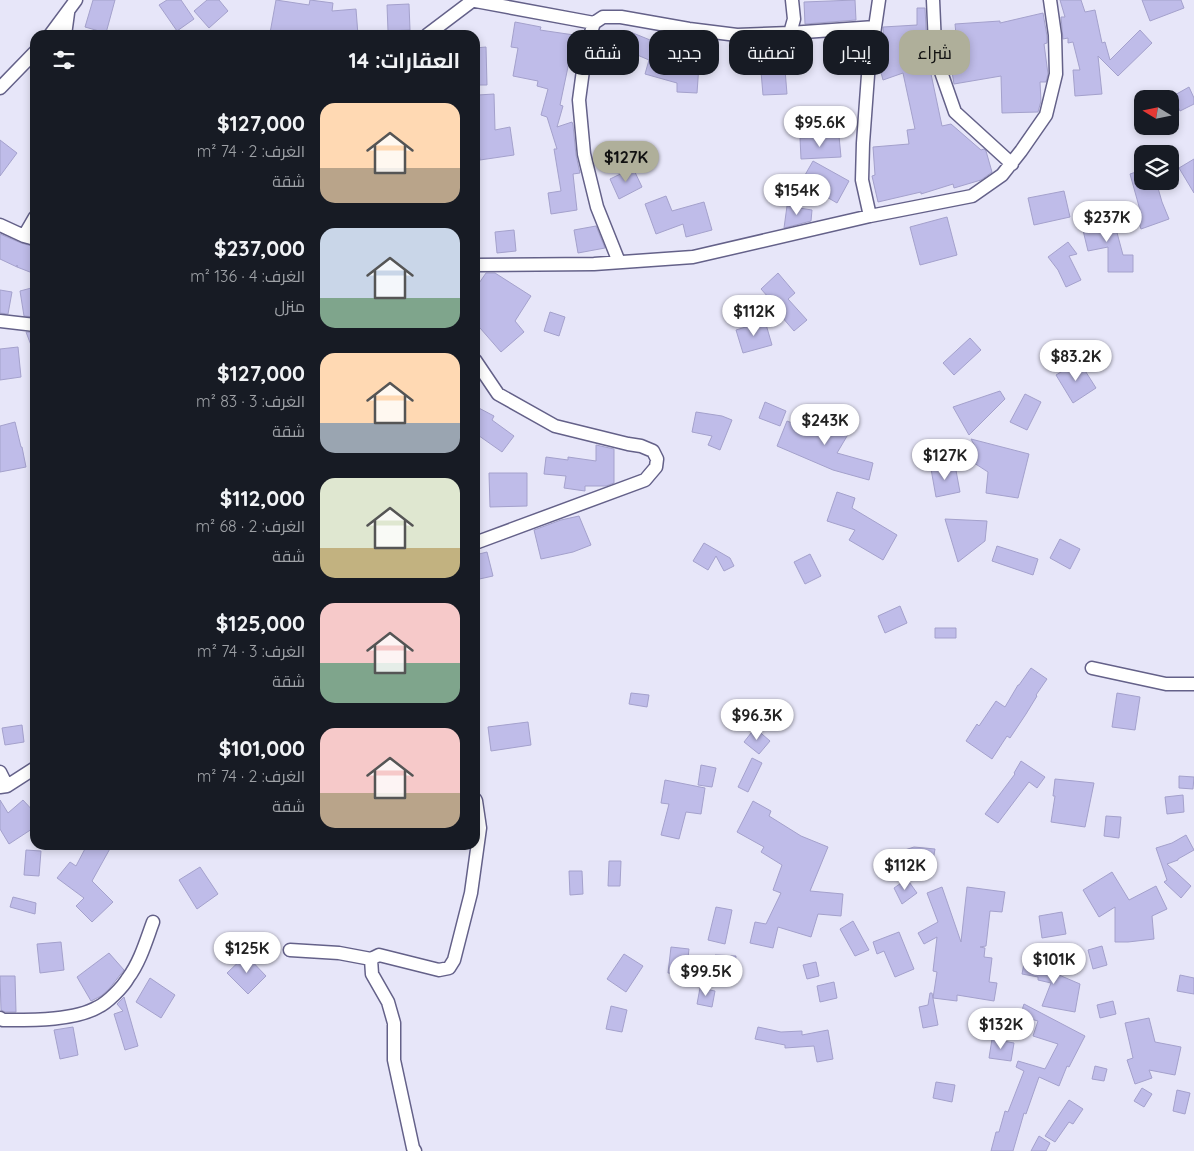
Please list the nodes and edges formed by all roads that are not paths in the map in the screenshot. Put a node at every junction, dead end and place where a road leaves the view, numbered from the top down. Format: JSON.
{"nodes":[{"id":1,"x":76,"y":0,"type":"edge"},
{"id":2,"x":471,"y":0,"type":"edge"},
{"id":3,"x":792,"y":0,"type":"edge"},
{"id":4,"x":879,"y":0,"type":"edge"},
{"id":5,"x":933,"y":0,"type":"edge"},
{"id":6,"x":1050,"y":0,"type":"edge"},
{"id":7,"x":68,"y":12,"type":"junction"},
{"id":8,"x":594,"y":23,"type":"junction"},
{"id":9,"x":875,"y":27,"type":"junction"},
{"id":10,"x":54,"y":30,"type":"edge"},
{"id":11,"x":66,"y":30,"type":"edge"},
{"id":12,"x":433,"y":30,"type":"edge"},
{"id":13,"x":791,"y":30,"type":"edge"},
{"id":14,"x":813,"y":31,"type":"edge"},
{"id":15,"x":729,"y":34,"type":"edge"},
{"id":16,"x":30,"y":57,"type":"edge"},
{"id":17,"x":0,"y":88,"type":"edge"},
{"id":18,"x":1012,"y":164,"type":"junction"},
{"id":19,"x":870,"y":216,"type":"junction"},
{"id":20,"x":0,"y":225,"type":"edge"},
{"id":21,"x":29,"y":238,"type":"edge"},
{"id":22,"x":619,"y":262,"type":"junction"},
{"id":23,"x":480,"y":265,"type":"edge"},
{"id":24,"x":0,"y":320,"type":"edge"},
{"id":25,"x":30,"y":324,"type":"edge"},
{"id":26,"x":480,"y":367,"type":"edge"},
{"id":27,"x":480,"y":541,"type":"edge"},
{"id":28,"x":1092,"y":668,"type":"dead end"},
{"id":29,"x":1194,"y":684,"type":"edge"},
{"id":30,"x":30,"y":771,"type":"edge"},
{"id":31,"x":0,"y":772,"type":"edge"},
{"id":32,"x":4,"y":786,"type":"edge"},
{"id":33,"x":477,"y":850,"type":"edge"},
{"id":34,"x":153,"y":922,"type":"dead end"},
{"id":35,"x":290,"y":950,"type":"dead end"},
{"id":36,"x":371,"y":959,"type":"junction"},
{"id":37,"x":0,"y":1018,"type":"edge"},
{"id":38,"x":415,"y":1151,"type":"edge"}],
"edges":[{"from":1,"to":7,"type":"street"},
{"from":2,"to":8,"type":"street"},
{"from":2,"to":12,"type":"street"},
{"from":3,"to":13,"type":"street"},
{"from":4,"to":9,"type":"street"},
{"from":5,"to":18,"type":"street"},
{"from":6,"to":18,"type":"street"},
{"from":7,"to":10,"type":"street"},
{"from":7,"to":11,"type":"street"},
{"from":8,"to":15,"type":"street"},
{"from":8,"to":22,"type":"street"},
{"from":9,"to":14,"type":"street"},
{"from":9,"to":19,"type":"street"},
{"from":16,"to":17,"type":"street"},
{"from":18,"to":19,"type":"street"},
{"from":19,"to":22,"type":"street"},
{"from":20,"to":21,"type":"street"},
{"from":22,"to":23,"type":"street"},
{"from":24,"to":25,"type":"street"},
{"from":26,"to":27,"type":"street"},
{"from":28,"to":29,"type":"street"},
{"from":30,"to":32,"type":"street"},
{"from":31,"to":32,"type":"street"},
{"from":33,"to":36,"type":"street"},
{"from":34,"to":37,"type":"street"},
{"from":35,"to":36,"type":"street"},
{"from":36,"to":38,"type":"street"}]}
